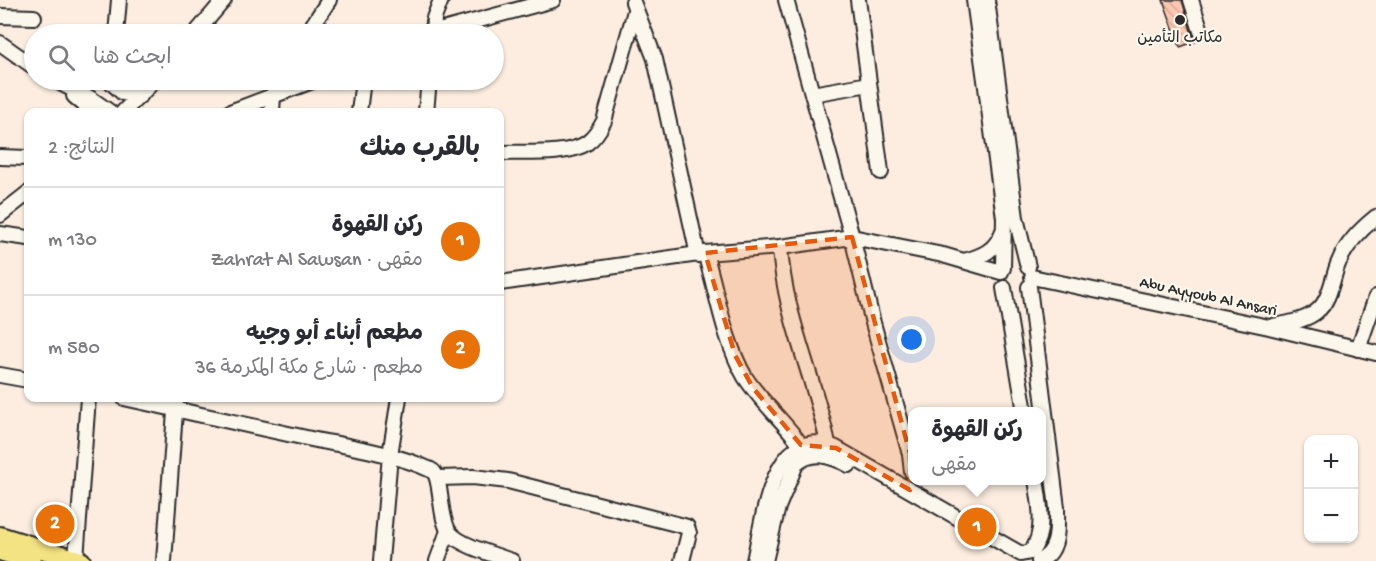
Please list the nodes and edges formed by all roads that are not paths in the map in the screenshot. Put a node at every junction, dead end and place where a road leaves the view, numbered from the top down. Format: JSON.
{"nodes":[{"id":1,"x":119,"y":0,"type":"edge"},
{"id":2,"x":224,"y":0,"type":"edge"},
{"id":3,"x":328,"y":0,"type":"edge"},
{"id":4,"x":441,"y":0,"type":"edge"},
{"id":5,"x":554,"y":0,"type":"edge"},
{"id":6,"x":786,"y":0,"type":"edge"},
{"id":7,"x":858,"y":0,"type":"edge"},
{"id":8,"x":974,"y":0,"type":"edge"},
{"id":9,"x":987,"y":0,"type":"edge"},
{"id":10,"x":1191,"y":0,"type":"edge"},
{"id":11,"x":633,"y":3,"type":"edge"},
{"id":12,"x":0,"y":16,"type":"edge"},
{"id":13,"x":34,"y":16,"type":"dead end"},
{"id":14,"x":117,"y":24,"type":"edge"},
{"id":15,"x":204,"y":24,"type":"edge"},
{"id":16,"x":313,"y":24,"type":"edge"},
{"id":17,"x":433,"y":24,"type":"edge"},
{"id":18,"x":468,"y":24,"type":"edge"},
{"id":19,"x":1201,"y":31,"type":"dead end"},
{"id":20,"x":0,"y":43,"type":"edge"},
{"id":21,"x":24,"y":60,"type":"edge"},
{"id":22,"x":869,"y":84,"type":"junction"},
{"id":23,"x":71,"y":90,"type":"edge"},
{"id":24,"x":109,"y":90,"type":"edge"},
{"id":25,"x":120,"y":90,"type":"edge"},
{"id":26,"x":146,"y":90,"type":"edge"},
{"id":27,"x":275,"y":90,"type":"edge"},
{"id":28,"x":287,"y":90,"type":"edge"},
{"id":29,"x":362,"y":90,"type":"edge"},
{"id":30,"x":428,"y":90,"type":"edge"},
{"id":31,"x":812,"y":94,"type":"junction"},
{"id":32,"x":141,"y":95,"type":"junction"},
{"id":33,"x":273,"y":95,"type":"junction"},
{"id":34,"x":97,"y":108,"type":"edge"},
{"id":35,"x":104,"y":108,"type":"edge"},
{"id":36,"x":127,"y":108,"type":"edge"},
{"id":37,"x":240,"y":108,"type":"edge"},
{"id":38,"x":272,"y":108,"type":"edge"},
{"id":39,"x":360,"y":108,"type":"edge"},
{"id":40,"x":426,"y":108,"type":"edge"},
{"id":41,"x":504,"y":153,"type":"edge"},
{"id":42,"x":0,"y":157,"type":"edge"},
{"id":43,"x":24,"y":158,"type":"edge"},
{"id":44,"x":881,"y":172,"type":"dead end"},
{"id":45,"x":24,"y":196,"type":"edge"},
{"id":46,"x":0,"y":214,"type":"edge"},
{"id":47,"x":1376,"y":217,"type":"edge"},
{"id":48,"x":1005,"y":226,"type":"junction"},
{"id":49,"x":0,"y":234,"type":"edge"},
{"id":50,"x":24,"y":237,"type":"edge"},
{"id":51,"x":852,"y":237,"type":"junction"},
{"id":52,"x":780,"y":247,"type":"junction"},
{"id":53,"x":701,"y":254,"type":"junction"},
{"id":54,"x":964,"y":261,"type":"junction"},
{"id":55,"x":1002,"y":270,"type":"junction"},
{"id":56,"x":1030,"y":277,"type":"junction"},
{"id":57,"x":504,"y":282,"type":"edge"},
{"id":58,"x":1004,"y":288,"type":"junction"},
{"id":59,"x":1376,"y":297,"type":"edge"},
{"id":60,"x":1269,"y":327,"type":"junction"},
{"id":61,"x":1358,"y":349,"type":"junction"},
{"id":62,"x":1376,"y":353,"type":"edge"},
{"id":63,"x":0,"y":375,"type":"edge"},
{"id":64,"x":24,"y":379,"type":"edge"},
{"id":65,"x":88,"y":402,"type":"edge"},
{"id":66,"x":398,"y":402,"type":"edge"},
{"id":67,"x":176,"y":403,"type":"edge"},
{"id":68,"x":1024,"y":407,"type":"edge"},
{"id":69,"x":1045,"y":407,"type":"edge"},
{"id":70,"x":1046,"y":414,"type":"edge"},
{"id":71,"x":828,"y":444,"type":"junction"},
{"id":72,"x":801,"y":445,"type":"junction"},
{"id":73,"x":908,"y":447,"type":"edge"},
{"id":74,"x":390,"y":455,"type":"junction"},
{"id":75,"x":438,"y":478,"type":"junction"},
{"id":76,"x":1037,"y":485,"type":"edge"},
{"id":77,"x":910,"y":489,"type":"edge"},
{"id":78,"x":448,"y":531,"type":"junction"},
{"id":79,"x":0,"y":536,"type":"edge"},
{"id":80,"x":1035,"y":546,"type":"junction"},
{"id":81,"x":0,"y":551,"type":"edge"},
{"id":82,"x":79,"y":560,"type":"edge"},
{"id":83,"x":1043,"y":560,"type":"edge"},
{"id":84,"x":32,"y":561,"type":"edge"},
{"id":85,"x":164,"y":561,"type":"edge"},
{"id":86,"x":381,"y":561,"type":"edge"},
{"id":87,"x":437,"y":561,"type":"edge"},
{"id":88,"x":512,"y":561,"type":"edge"},
{"id":89,"x":682,"y":561,"type":"edge"},
{"id":90,"x":754,"y":561,"type":"edge"},
{"id":91,"x":765,"y":561,"type":"edge"},
{"id":92,"x":1024,"y":561,"type":"edge"}],
"edges":[{"from":1,"to":14,"type":"street"},
{"from":2,"to":15,"type":"street"},
{"from":3,"to":16,"type":"street"},
{"from":4,"to":17,"type":"street"},
{"from":5,"to":18,"type":"street"},
{"from":6,"to":31,"type":"street"},
{"from":7,"to":22,"type":"street"},
{"from":8,"to":48,"type":"street"},
{"from":9,"to":56,"type":"street"},
{"from":10,"to":19,"type":"street"},
{"from":11,"to":41,"type":"street"},
{"from":11,"to":53,"type":"street"},
{"from":12,"to":13,"type":"street"},
{"from":20,"to":21,"type":"street"},
{"from":22,"to":31,"type":"street"},
{"from":22,"to":44,"type":"street"},
{"from":23,"to":34,"type":"street"},
{"from":24,"to":35,"type":"street"},
{"from":25,"to":32,"type":"street"},
{"from":26,"to":32,"type":"street"},
{"from":27,"to":33,"type":"street"},
{"from":28,"to":33,"type":"street"},
{"from":29,"to":39,"type":"street"},
{"from":30,"to":40,"type":"street"},
{"from":31,"to":51,"type":"street"},
{"from":32,"to":36,"type":"street"},
{"from":33,"to":37,"type":"street"},
{"from":33,"to":38,"type":"street"},
{"from":42,"to":43,"type":"street"},
{"from":45,"to":46,"type":"street"},
{"from":47,"to":60,"type":"street"},
{"from":48,"to":54,"type":"street"},
{"from":48,"to":55,"type":"street"},
{"from":49,"to":50,"type":"street"},
{"from":51,"to":52,"type":"street"},
{"from":51,"to":54,"type":"street"},
{"from":51,"to":73,"type":"street"},
{"from":52,"to":53,"type":"street"},
{"from":52,"to":71,"type":"street"},
{"from":53,"to":57,"type":"street"},
{"from":53,"to":72,"type":"street"},
{"from":54,"to":55,"type":"street"},
{"from":55,"to":56,"type":"street"},
{"from":55,"to":58,"type":"street"},
{"from":56,"to":58,"type":"street"},
{"from":56,"to":60,"type":"street","name":"Abu Ayyoub Al Ansari"},
{"from":56,"to":69,"type":"street"},
{"from":58,"to":68,"type":"street"},
{"from":59,"to":61,"type":"street"},
{"from":60,"to":61,"type":"street","name":"Abu Ayyoub Al Ansari"},
{"from":61,"to":62,"type":"street","name":"Abu Ayyoub Al Ansari"},
{"from":63,"to":64,"type":"street"},
{"from":65,"to":82,"type":"street"},
{"from":66,"to":74,"type":"street"},
{"from":67,"to":74,"type":"street"},
{"from":67,"to":85,"type":"street"},
{"from":70,"to":83,"type":"street"},
{"from":71,"to":72,"type":"street"},
{"from":71,"to":77,"type":"street"},
{"from":72,"to":90,"type":"street"},
{"from":74,"to":75,"type":"street"},
{"from":74,"to":86,"type":"street"},
{"from":75,"to":78,"type":"street"},
{"from":75,"to":89,"type":"street"},
{"from":76,"to":80,"type":"street"},
{"from":77,"to":80,"type":"street"},
{"from":77,"to":91,"type":"street"},
{"from":77,"to":92,"type":"street"},
{"from":78,"to":87,"type":"street"},
{"from":78,"to":88,"type":"street"},
{"from":79,"to":82,"type":"main road"},
{"from":80,"to":83,"type":"street"},
{"from":81,"to":84,"type":"main road"}]}
